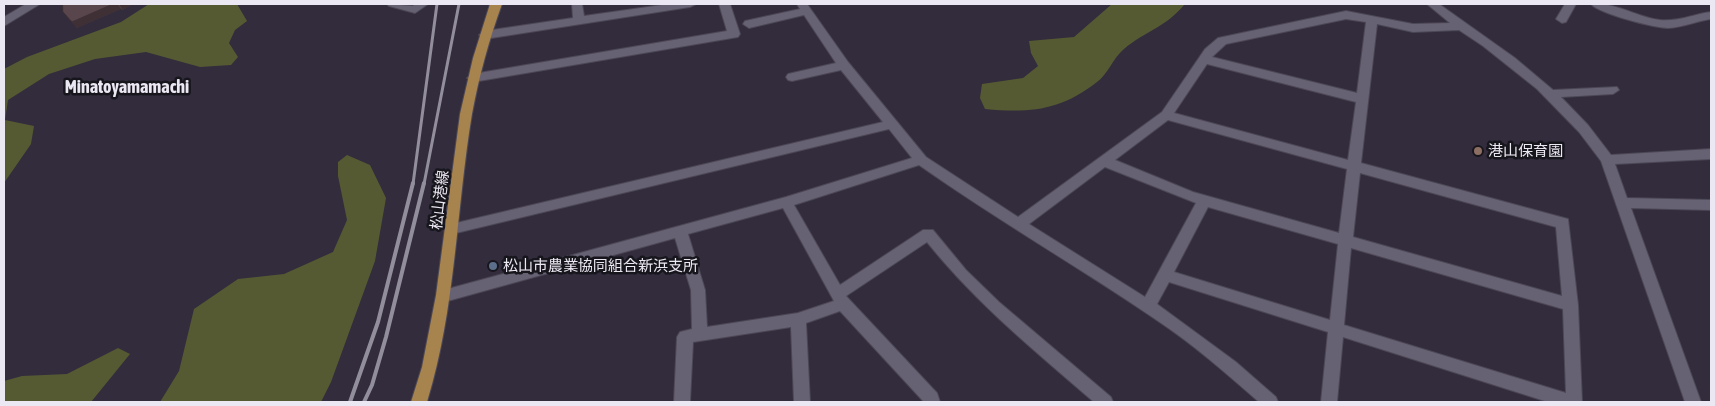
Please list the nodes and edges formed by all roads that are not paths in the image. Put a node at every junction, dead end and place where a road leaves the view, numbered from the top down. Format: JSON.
{"nodes":[{"id":1,"x":34,"y":4,"type":"edge"},
{"id":2,"x":393,"y":4,"type":"edge"},
{"id":3,"x":422,"y":4,"type":"edge"},
{"id":4,"x":496,"y":4,"type":"edge"},
{"id":5,"x":577,"y":4,"type":"edge"},
{"id":6,"x":690,"y":4,"type":"edge"},
{"id":7,"x":724,"y":4,"type":"edge"},
{"id":8,"x":1433,"y":4,"type":"edge"},
{"id":9,"x":1570,"y":4,"type":"edge"},
{"id":10,"x":1597,"y":4,"type":"edge"},
{"id":11,"x":1612,"y":6,"type":"edge"},
{"id":12,"x":804,"y":7,"type":"edge"},
{"id":13,"x":1711,"y":16,"type":"edge"},
{"id":14,"x":1372,"y":19,"type":"junction"},
{"id":15,"x":1562,"y":19,"type":"dead end"},
{"id":16,"x":579,"y":20,"type":"junction"},
{"id":17,"x":4,"y":22,"type":"edge"},
{"id":18,"x":749,"y":24,"type":"dead end"},
{"id":19,"x":1460,"y":26,"type":"junction"},
{"id":20,"x":485,"y":35,"type":"junction"},
{"id":21,"x":1204,"y":59,"type":"junction"},
{"id":22,"x":844,"y":65,"type":"junction"},
{"id":23,"x":792,"y":77,"type":"dead end"},
{"id":24,"x":473,"y":78,"type":"junction"},
{"id":25,"x":1613,"y":90,"type":"dead end"},
{"id":26,"x":1549,"y":94,"type":"junction"},
{"id":27,"x":1362,"y":99,"type":"junction"},
{"id":28,"x":1166,"y":115,"type":"junction"},
{"id":29,"x":892,"y":124,"type":"junction"},
{"id":30,"x":1711,"y":154,"type":"edge"},
{"id":31,"x":921,"y":160,"type":"junction"},
{"id":32,"x":1606,"y":160,"type":"junction"},
{"id":33,"x":1104,"y":161,"type":"junction"},
{"id":34,"x":1353,"y":166,"type":"junction"},
{"id":35,"x":1205,"y":200,"type":"junction"},
{"id":36,"x":786,"y":202,"type":"junction"},
{"id":37,"x":1621,"y":203,"type":"junction"},
{"id":38,"x":1711,"y":205,"type":"edge"},
{"id":39,"x":1018,"y":225,"type":"junction"},
{"id":40,"x":452,"y":228,"type":"junction"},
{"id":41,"x":680,"y":231,"type":"junction"},
{"id":42,"x":1345,"y":242,"type":"junction"},
{"id":43,"x":1166,"y":275,"type":"junction"},
{"id":44,"x":444,"y":296,"type":"junction"},
{"id":45,"x":841,"y":299,"type":"junction"},
{"id":46,"x":1570,"y":305,"type":"junction"},
{"id":47,"x":1148,"y":306,"type":"junction"},
{"id":48,"x":798,"y":319,"type":"junction"},
{"id":49,"x":1336,"y":329,"type":"junction"},
{"id":50,"x":700,"y":335,"type":"junction"},
{"id":51,"x":933,"y":401,"type":"edge"},
{"id":52,"x":419,"y":402,"type":"edge"},
{"id":53,"x":682,"y":402,"type":"edge"},
{"id":54,"x":802,"y":402,"type":"edge"},
{"id":55,"x":1106,"y":402,"type":"edge"},
{"id":56,"x":1270,"y":402,"type":"edge"},
{"id":57,"x":1329,"y":402,"type":"edge"},
{"id":58,"x":1570,"y":402,"type":"edge"},
{"id":59,"x":1574,"y":402,"type":"edge"},
{"id":60,"x":1693,"y":402,"type":"edge"}],
"edges":[{"from":1,"to":17,"type":"street"},
{"from":2,"to":3,"type":"street"},
{"from":4,"to":20,"type":"main road","name":"松山港線"},
{"from":5,"to":16,"type":"street"},
{"from":6,"to":16,"type":"street"},
{"from":7,"to":24,"type":"street"},
{"from":8,"to":19,"type":"street"},
{"from":9,"to":15,"type":"street"},
{"from":10,"to":11,"type":"street"},
{"from":11,"to":13,"type":"street"},
{"from":12,"to":18,"type":"street"},
{"from":12,"to":22,"type":"street"},
{"from":14,"to":19,"type":"street"},
{"from":14,"to":21,"type":"street"},
{"from":14,"to":27,"type":"street"},
{"from":16,"to":20,"type":"street"},
{"from":19,"to":26,"type":"street"},
{"from":20,"to":24,"type":"main road","name":"松山港線"},
{"from":21,"to":27,"type":"street"},
{"from":21,"to":28,"type":"street"},
{"from":22,"to":23,"type":"street"},
{"from":22,"to":29,"type":"street"},
{"from":24,"to":40,"type":"main road","name":"松山港線"},
{"from":25,"to":26,"type":"street"},
{"from":26,"to":32,"type":"street"},
{"from":27,"to":34,"type":"street"},
{"from":28,"to":33,"type":"street"},
{"from":28,"to":34,"type":"street"},
{"from":29,"to":31,"type":"street"},
{"from":29,"to":40,"type":"street"},
{"from":30,"to":32,"type":"street"},
{"from":31,"to":36,"type":"street"},
{"from":31,"to":39,"type":"street"},
{"from":32,"to":37,"type":"street"},
{"from":33,"to":35,"type":"street"},
{"from":33,"to":39,"type":"street"},
{"from":34,"to":42,"type":"street"},
{"from":34,"to":46,"type":"street"},
{"from":35,"to":42,"type":"street"},
{"from":35,"to":43,"type":"street"},
{"from":36,"to":41,"type":"street"},
{"from":36,"to":45,"type":"street"},
{"from":37,"to":38,"type":"street"},
{"from":37,"to":60,"type":"street"},
{"from":39,"to":47,"type":"street"},
{"from":40,"to":44,"type":"main road","name":"松山港線"},
{"from":41,"to":44,"type":"street"},
{"from":41,"to":50,"type":"street"},
{"from":42,"to":46,"type":"street"},
{"from":42,"to":49,"type":"street"},
{"from":43,"to":47,"type":"street"},
{"from":43,"to":49,"type":"street"},
{"from":44,"to":52,"type":"main road","name":"松山港線"},
{"from":45,"to":48,"type":"street"},
{"from":45,"to":51,"type":"street"},
{"from":45,"to":55,"type":"street"},
{"from":46,"to":59,"type":"street"},
{"from":47,"to":56,"type":"street"},
{"from":48,"to":50,"type":"street"},
{"from":48,"to":54,"type":"street"},
{"from":49,"to":57,"type":"street"},
{"from":49,"to":58,"type":"street"},
{"from":50,"to":53,"type":"street"}]}
